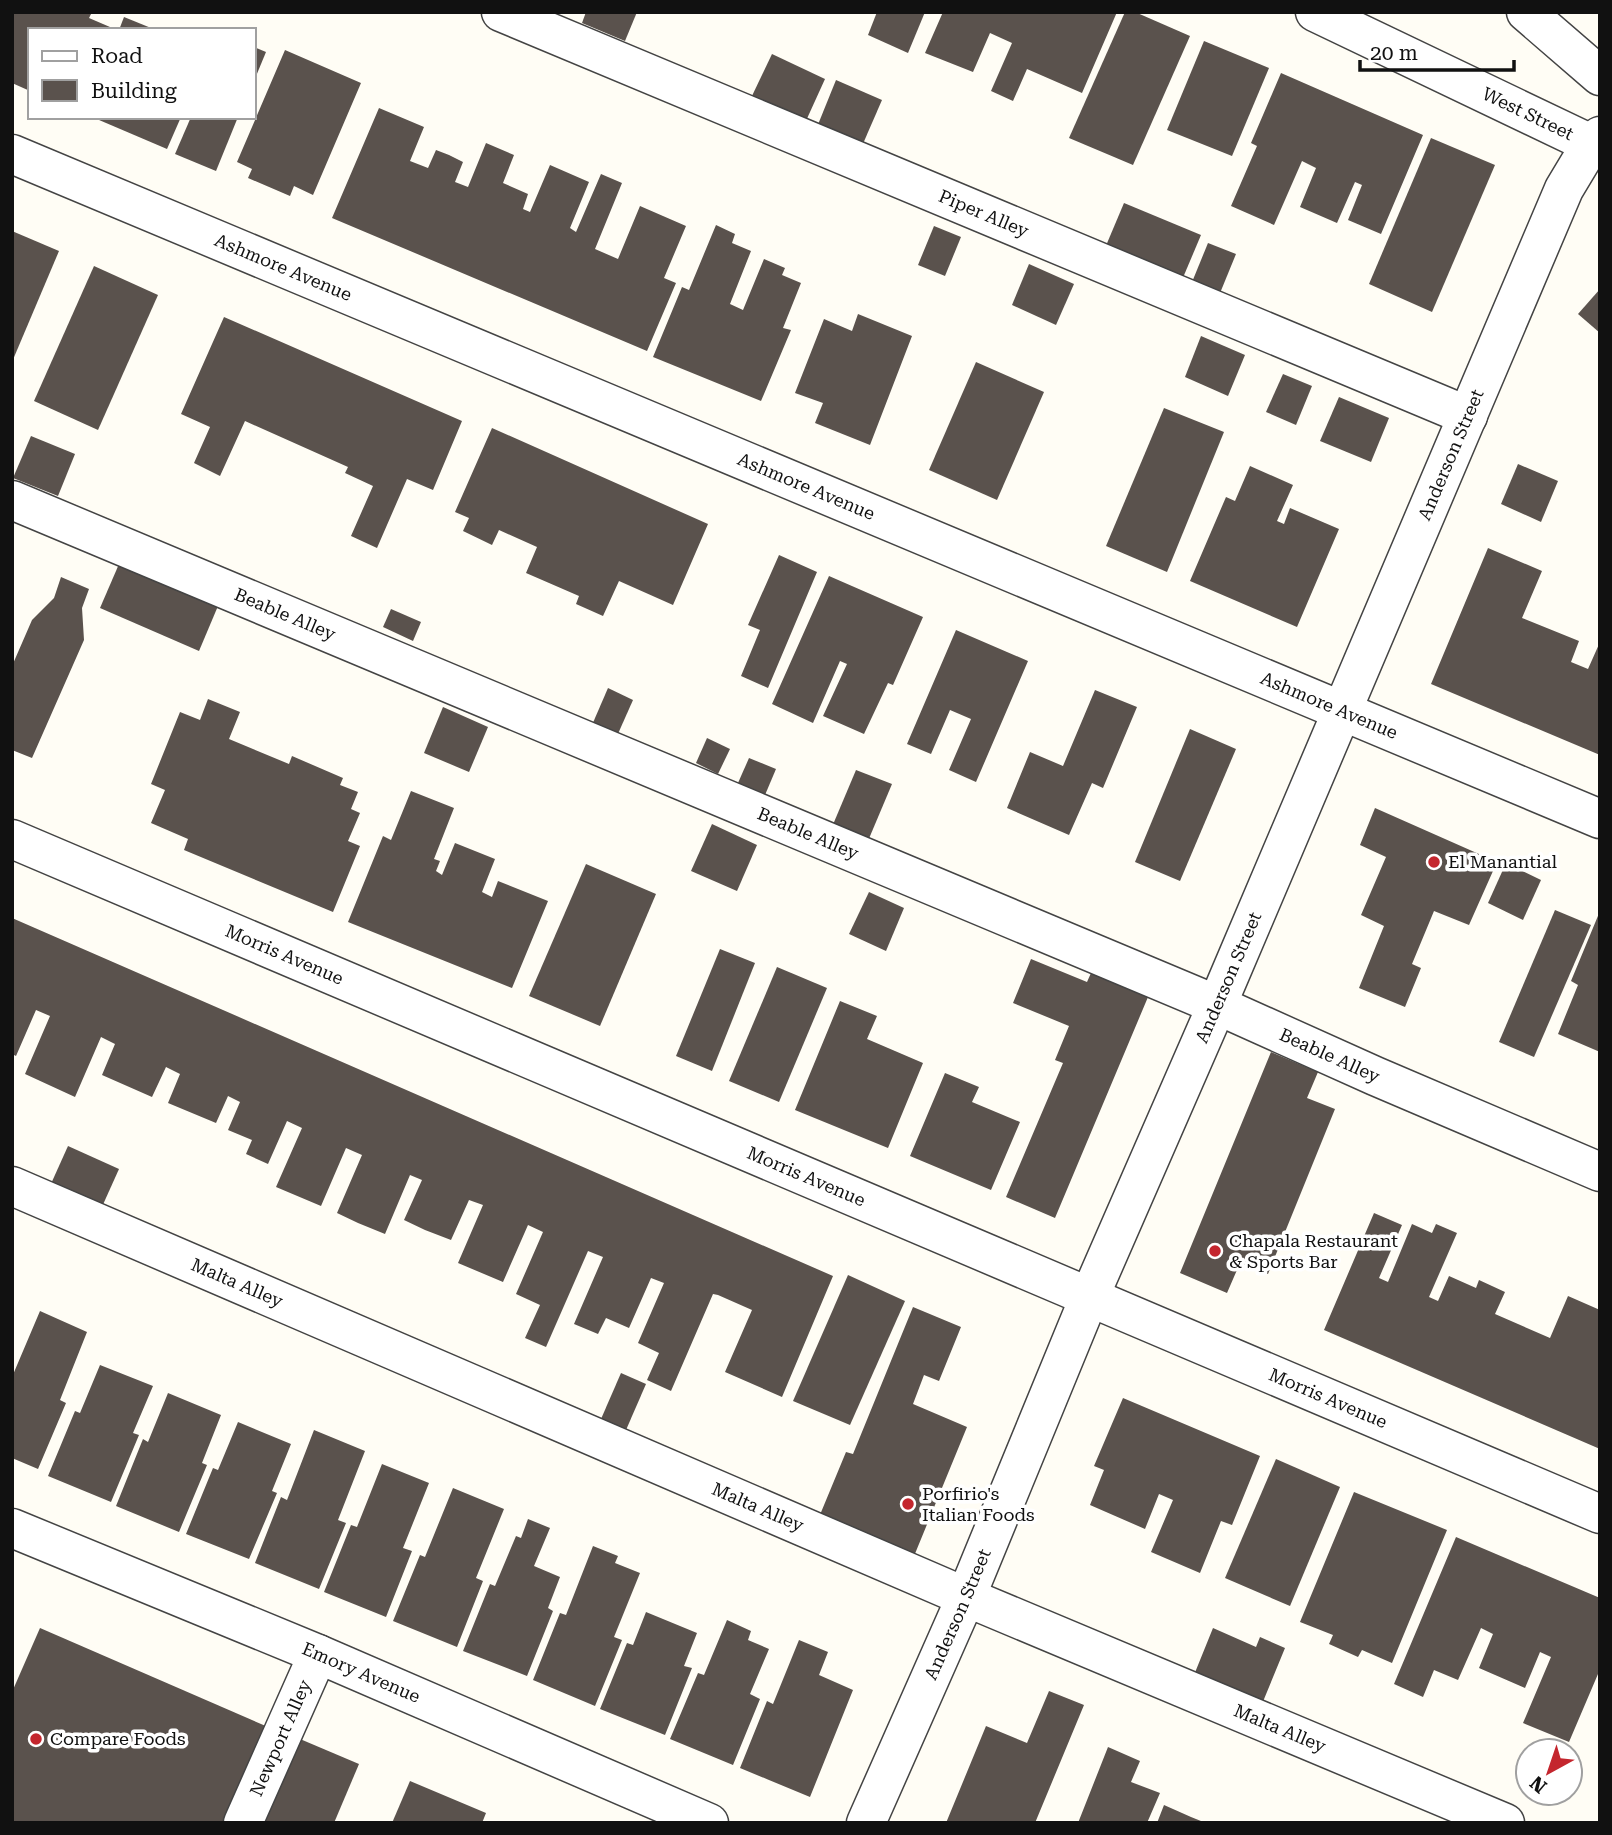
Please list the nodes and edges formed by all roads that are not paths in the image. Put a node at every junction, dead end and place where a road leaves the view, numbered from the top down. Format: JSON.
{"nodes":[{"id":1,"x":501,"y":12,"type":"edge"},
{"id":2,"x":1315,"y":12,"type":"edge"},
{"id":3,"x":1526,"y":12,"type":"edge"},
{"id":4,"x":1600,"y":76,"type":"edge"},
{"id":5,"x":1595,"y":140,"type":"edge"},
{"id":6,"x":12,"y":154,"type":"edge"},
{"id":7,"x":1468,"y":416,"type":"junction"},
{"id":8,"x":12,"y":500,"type":"edge"},
{"id":9,"x":1341,"y":711,"type":"junction"},
{"id":10,"x":1600,"y":819,"type":"edge"},
{"id":11,"x":12,"y":839,"type":"edge"},
{"id":12,"x":1217,"y":1005,"type":"junction"},
{"id":13,"x":1600,"y":1172,"type":"edge"},
{"id":14,"x":12,"y":1186,"type":"edge"},
{"id":15,"x":1089,"y":1298,"type":"junction"},
{"id":16,"x":1600,"y":1514,"type":"edge"},
{"id":17,"x":12,"y":1528,"type":"edge"},
{"id":18,"x":965,"y":1597,"type":"junction"},
{"id":19,"x":317,"y":1654,"type":"junction"},
{"id":20,"x":243,"y":1823,"type":"edge"},
{"id":21,"x":709,"y":1823,"type":"edge"},
{"id":22,"x":866,"y":1823,"type":"edge"},
{"id":23,"x":1505,"y":1823,"type":"edge"}],
"edges":[{"from":1,"to":7,"type":"street","name":"Piper Alley"},
{"from":2,"to":5,"type":"street","name":"West Street"},
{"from":3,"to":4,"type":"street"},
{"from":5,"to":7,"type":"street","name":"Anderson Street"},
{"from":6,"to":9,"type":"street","name":"Ashmore Avenue"},
{"from":7,"to":9,"type":"street","name":"Anderson Street"},
{"from":8,"to":12,"type":"street","name":"Beable Alley"},
{"from":9,"to":10,"type":"street","name":"Ashmore Avenue"},
{"from":9,"to":12,"type":"street","name":"Anderson Street"},
{"from":11,"to":15,"type":"street","name":"Morris Avenue"},
{"from":12,"to":13,"type":"street","name":"Beable Alley"},
{"from":12,"to":15,"type":"street","name":"Anderson Street"},
{"from":14,"to":18,"type":"street","name":"Malta Alley"},
{"from":15,"to":16,"type":"street","name":"Morris Avenue"},
{"from":15,"to":18,"type":"street","name":"Anderson Street"},
{"from":17,"to":19,"type":"street","name":"Emory Avenue"},
{"from":18,"to":22,"type":"street","name":"Anderson Street"},
{"from":18,"to":23,"type":"street","name":"Malta Alley"},
{"from":19,"to":20,"type":"street","name":"Newport Alley"},
{"from":19,"to":21,"type":"street","name":"Emory Avenue"}]}
